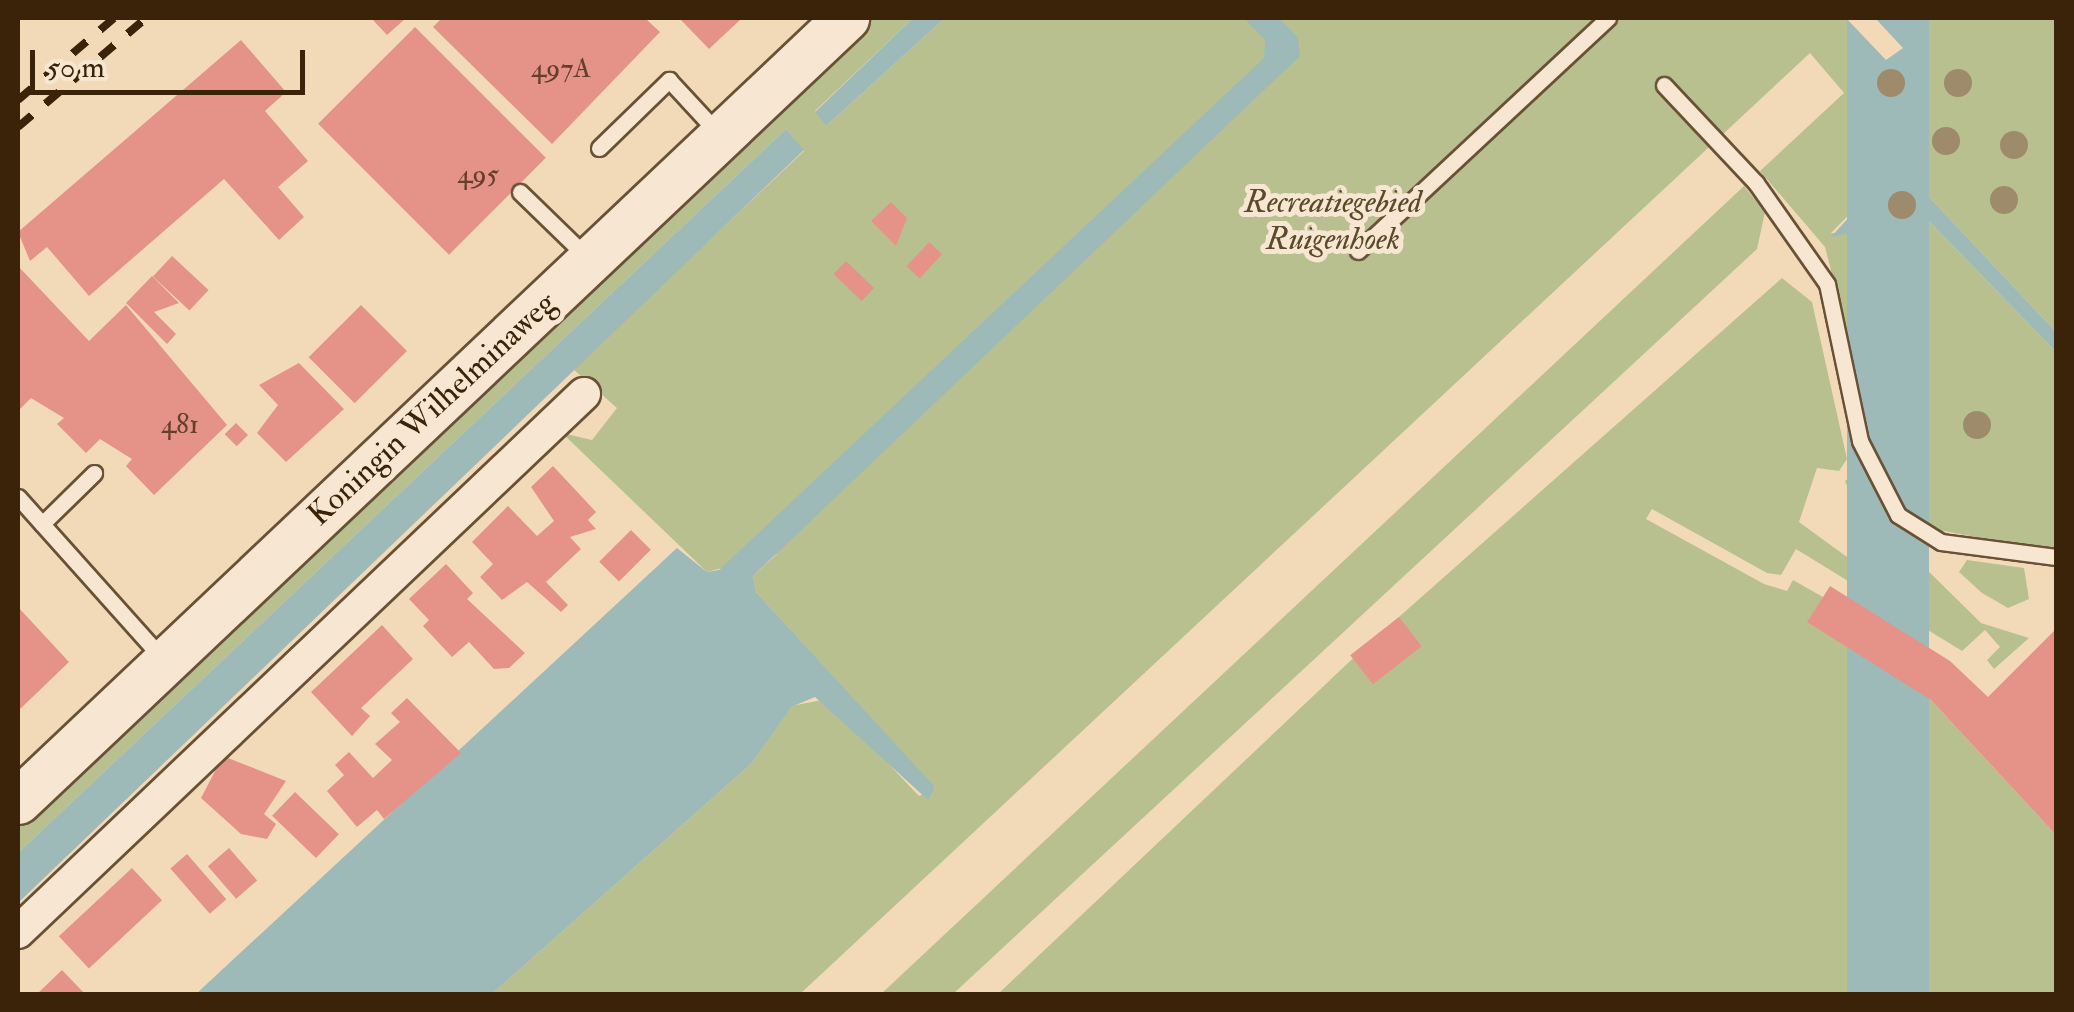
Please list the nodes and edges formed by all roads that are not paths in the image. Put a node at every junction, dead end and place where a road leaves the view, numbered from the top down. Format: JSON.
{"nodes":[{"id":1,"x":846,"y":18,"type":"edge"},
{"id":2,"x":1608,"y":18,"type":"edge"},
{"id":3,"x":1664,"y":85,"type":"dead end"},
{"id":4,"x":721,"y":136,"type":"junction"},
{"id":5,"x":599,"y":148,"type":"dead end"},
{"id":6,"x":520,"y":192,"type":"dead end"},
{"id":7,"x":1358,"y":251,"type":"dead end"},
{"id":8,"x":590,"y":260,"type":"junction"},
{"id":9,"x":584,"y":394,"type":"dead end"},
{"id":10,"x":94,"y":473,"type":"dead end"},
{"id":11,"x":18,"y":497,"type":"edge"},
{"id":12,"x":42,"y":524,"type":"junction"},
{"id":13,"x":2056,"y":557,"type":"edge"},
{"id":14,"x":165,"y":662,"type":"junction"},
{"id":15,"x":18,"y":801,"type":"edge"},
{"id":16,"x":18,"y":932,"type":"edge"}],
"edges":[{"from":1,"to":4,"type":"main road","name":"Koningin Wilhelminaweg"},
{"from":2,"to":7,"type":"lane"},
{"from":3,"to":13,"type":"lane"},
{"from":4,"to":5,"type":"lane"},
{"from":4,"to":8,"type":"main road","name":"Koningin Wilhelminaweg"},
{"from":6,"to":8,"type":"lane"},
{"from":8,"to":14,"type":"main road","name":"Koningin Wilhelminaweg"},
{"from":9,"to":16,"type":"street"},
{"from":10,"to":12,"type":"lane"},
{"from":11,"to":12,"type":"lane"},
{"from":12,"to":14,"type":"lane"},
{"from":14,"to":15,"type":"main road","name":"Koningin Wilhelminaweg"}]}
